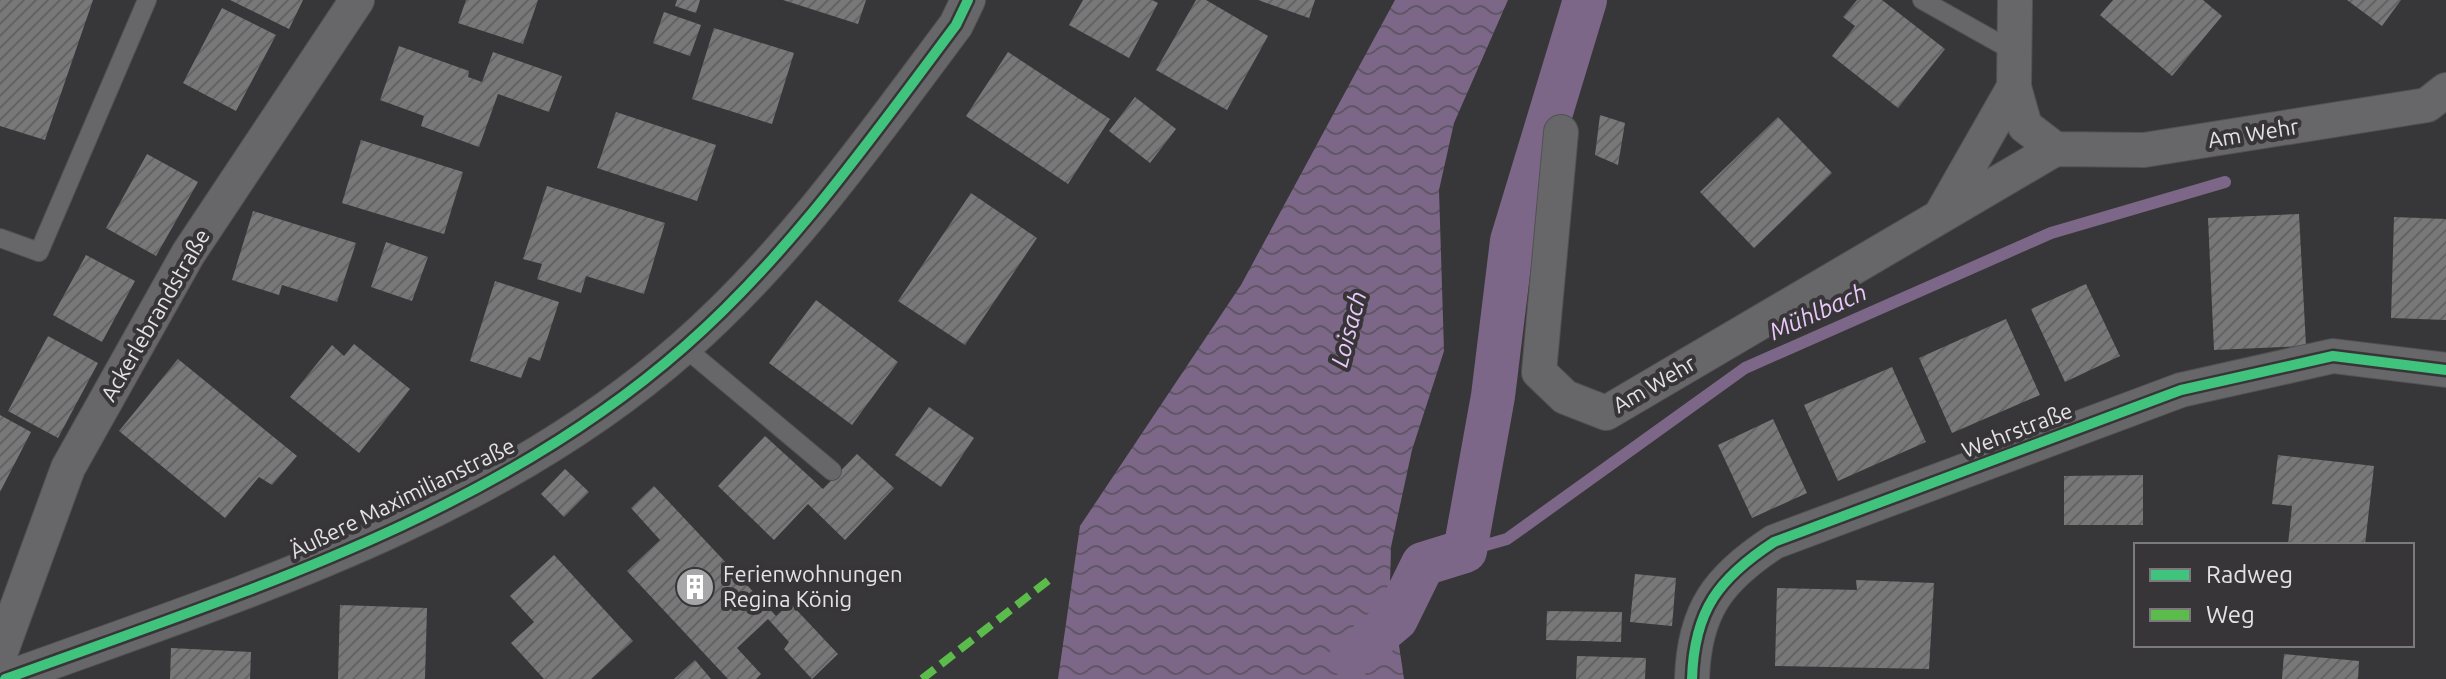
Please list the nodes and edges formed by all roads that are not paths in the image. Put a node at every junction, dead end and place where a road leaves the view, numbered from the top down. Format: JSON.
{"nodes":[{"id":1,"x":147,"y":0,"type":"edge"},
{"id":2,"x":357,"y":0,"type":"edge"},
{"id":3,"x":968,"y":0,"type":"edge"},
{"id":4,"x":1922,"y":0,"type":"edge"},
{"id":5,"x":2015,"y":0,"type":"edge"},
{"id":6,"x":2013,"y":51,"type":"junction"},
{"id":7,"x":2014,"y":87,"type":"junction"},
{"id":8,"x":2446,"y":90,"type":"edge"},
{"id":9,"x":1561,"y":132,"type":"dead end"},
{"id":10,"x":2055,"y":149,"type":"junction"},
{"id":11,"x":1939,"y":218,"type":"junction"},
{"id":12,"x":0,"y":238,"type":"edge"},
{"id":13,"x":684,"y":347,"type":"junction"},
{"id":14,"x":2446,"y":370,"type":"edge"},
{"id":15,"x":832,"y":471,"type":"dead end"},
{"id":16,"x":0,"y":654,"type":"edge"},
{"id":17,"x":5,"y":679,"type":"edge"},
{"id":18,"x":1692,"y":679,"type":"edge"}],
"edges":[{"from":1,"to":12,"type":"lane"},
{"from":2,"to":16,"type":"street","name":"Ackerlebrandstraße"},
{"from":3,"to":13,"type":"street","name":"Äußere Maximilianstraße"},
{"from":4,"to":6,"type":"lane"},
{"from":5,"to":6,"type":"street"},
{"from":6,"to":7,"type":"street"},
{"from":7,"to":10,"type":"street"},
{"from":7,"to":11,"type":"street","name":"Am Wehr"},
{"from":8,"to":10,"type":"street","name":"Am Wehr"},
{"from":9,"to":11,"type":"street","name":"Am Wehr"},
{"from":10,"to":11,"type":"street","name":"Am Wehr"},
{"from":13,"to":15,"type":"lane"},
{"from":13,"to":17,"type":"street","name":"Äußere Maximilianstraße"},
{"from":14,"to":18,"type":"street","name":"Wehrstraße"}]}
